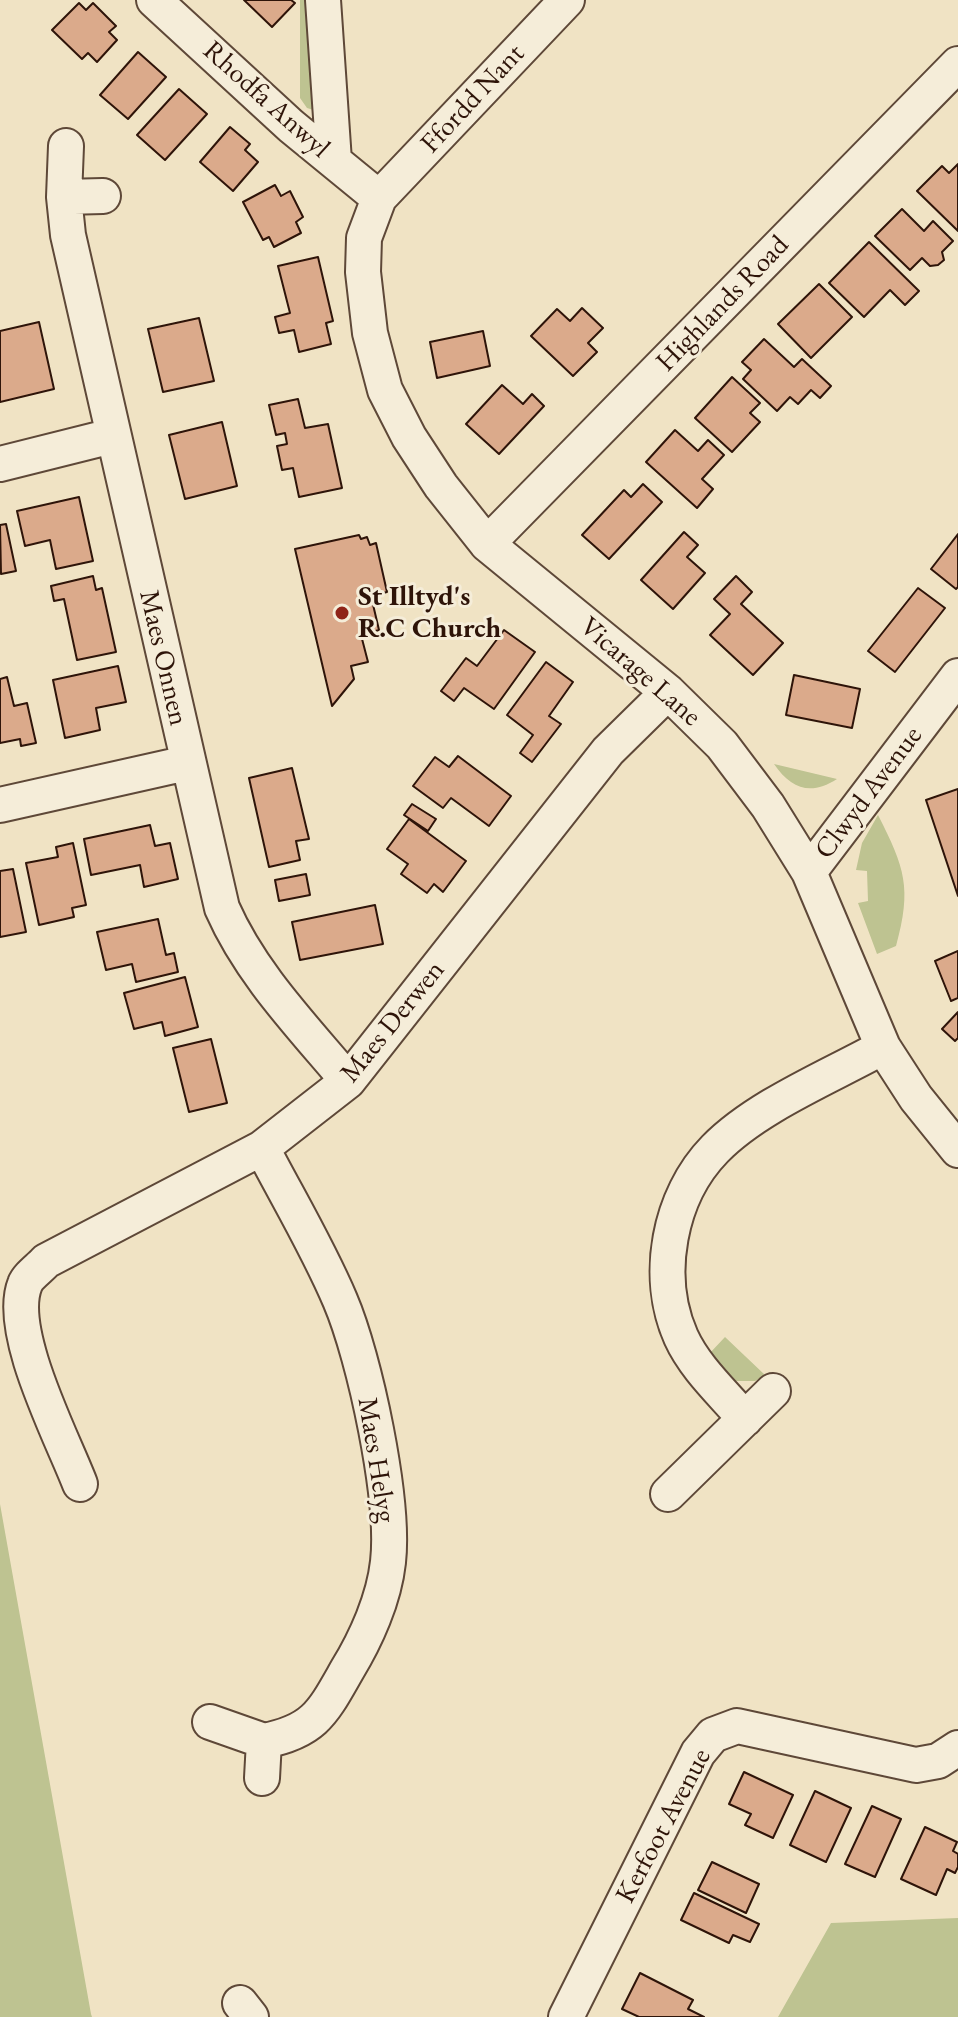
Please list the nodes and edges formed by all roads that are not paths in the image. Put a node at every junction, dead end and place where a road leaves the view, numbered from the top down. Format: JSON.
{"nodes":[{"id":1,"x":154,"y":0,"type":"edge"},
{"id":2,"x":323,"y":0,"type":"edge"},
{"id":3,"x":567,"y":0,"type":"edge"},
{"id":4,"x":958,"y":64,"type":"edge"},
{"id":5,"x":66,"y":146,"type":"dead end"},
{"id":6,"x":334,"y":161,"type":"junction"},
{"id":7,"x":103,"y":196,"type":"dead end"},
{"id":8,"x":64,"y":197,"type":"junction"},
{"id":9,"x":379,"y":198,"type":"junction"},
{"id":10,"x":112,"y":436,"type":"junction"},
{"id":11,"x":0,"y":464,"type":"edge"},
{"id":12,"x":487,"y":544,"type":"junction"},
{"id":13,"x":958,"y":676,"type":"edge"},
{"id":14,"x":668,"y":692,"type":"junction"},
{"id":15,"x":187,"y":763,"type":"junction"},
{"id":16,"x":0,"y":805,"type":"edge"},
{"id":17,"x":809,"y":872,"type":"junction"},
{"id":18,"x":883,"y":1047,"type":"junction"},
{"id":19,"x":348,"y":1081,"type":"junction"},
{"id":20,"x":262,"y":1148,"type":"junction"},
{"id":21,"x":958,"y":1150,"type":"edge"},
{"id":22,"x":773,"y":1391,"type":"dead end"},
{"id":23,"x":745,"y":1419,"type":"junction"},
{"id":24,"x":80,"y":1484,"type":"dead end"},
{"id":25,"x":668,"y":1494,"type":"dead end"},
{"id":26,"x":210,"y":1722,"type":"dead end"},
{"id":27,"x":264,"y":1741,"type":"junction"},
{"id":28,"x":958,"y":1748,"type":"edge"},
{"id":29,"x":262,"y":1778,"type":"dead end"},
{"id":30,"x":566,"y":2017,"type":"edge"}],
"edges":[{"from":1,"to":6,"type":"street","name":"Rhodfa Anwyl"},
{"from":2,"to":6,"type":"street"},
{"from":3,"to":9,"type":"street","name":"Ffordd Nant"},
{"from":4,"to":12,"type":"street","name":"Highlands Road"},
{"from":5,"to":8,"type":"street","name":"Maes Onnen"},
{"from":6,"to":9,"type":"street","name":"Rhodfa Anwyl"},
{"from":7,"to":8,"type":"street"},
{"from":8,"to":10,"type":"street","name":"Maes Onnen"},
{"from":9,"to":12,"type":"street","name":"Vicarage Lane"},
{"from":10,"to":11,"type":"street"},
{"from":10,"to":15,"type":"street","name":"Maes Onnen"},
{"from":12,"to":14,"type":"street","name":"Vicarage Lane"},
{"from":13,"to":17,"type":"street","name":"Clwyd Avenue"},
{"from":14,"to":17,"type":"street","name":"Vicarage Lane"},
{"from":14,"to":19,"type":"street","name":"Maes Derwen"},
{"from":15,"to":16,"type":"street"},
{"from":15,"to":19,"type":"street","name":"Maes Onnen"},
{"from":17,"to":18,"type":"street","name":"Vicarage Lane"},
{"from":18,"to":21,"type":"street","name":"Vicarage Lane"},
{"from":18,"to":23,"type":"street"},
{"from":19,"to":20,"type":"street","name":"Maes Derwen"},
{"from":20,"to":24,"type":"street","name":"Maes Derwen"},
{"from":20,"to":27,"type":"street","name":"Maes Helyg"},
{"from":22,"to":23,"type":"street"},
{"from":23,"to":25,"type":"street"},
{"from":26,"to":27,"type":"street"},
{"from":27,"to":29,"type":"street"},
{"from":28,"to":30,"type":"street","name":"Kerfoot Avenue"}]}
